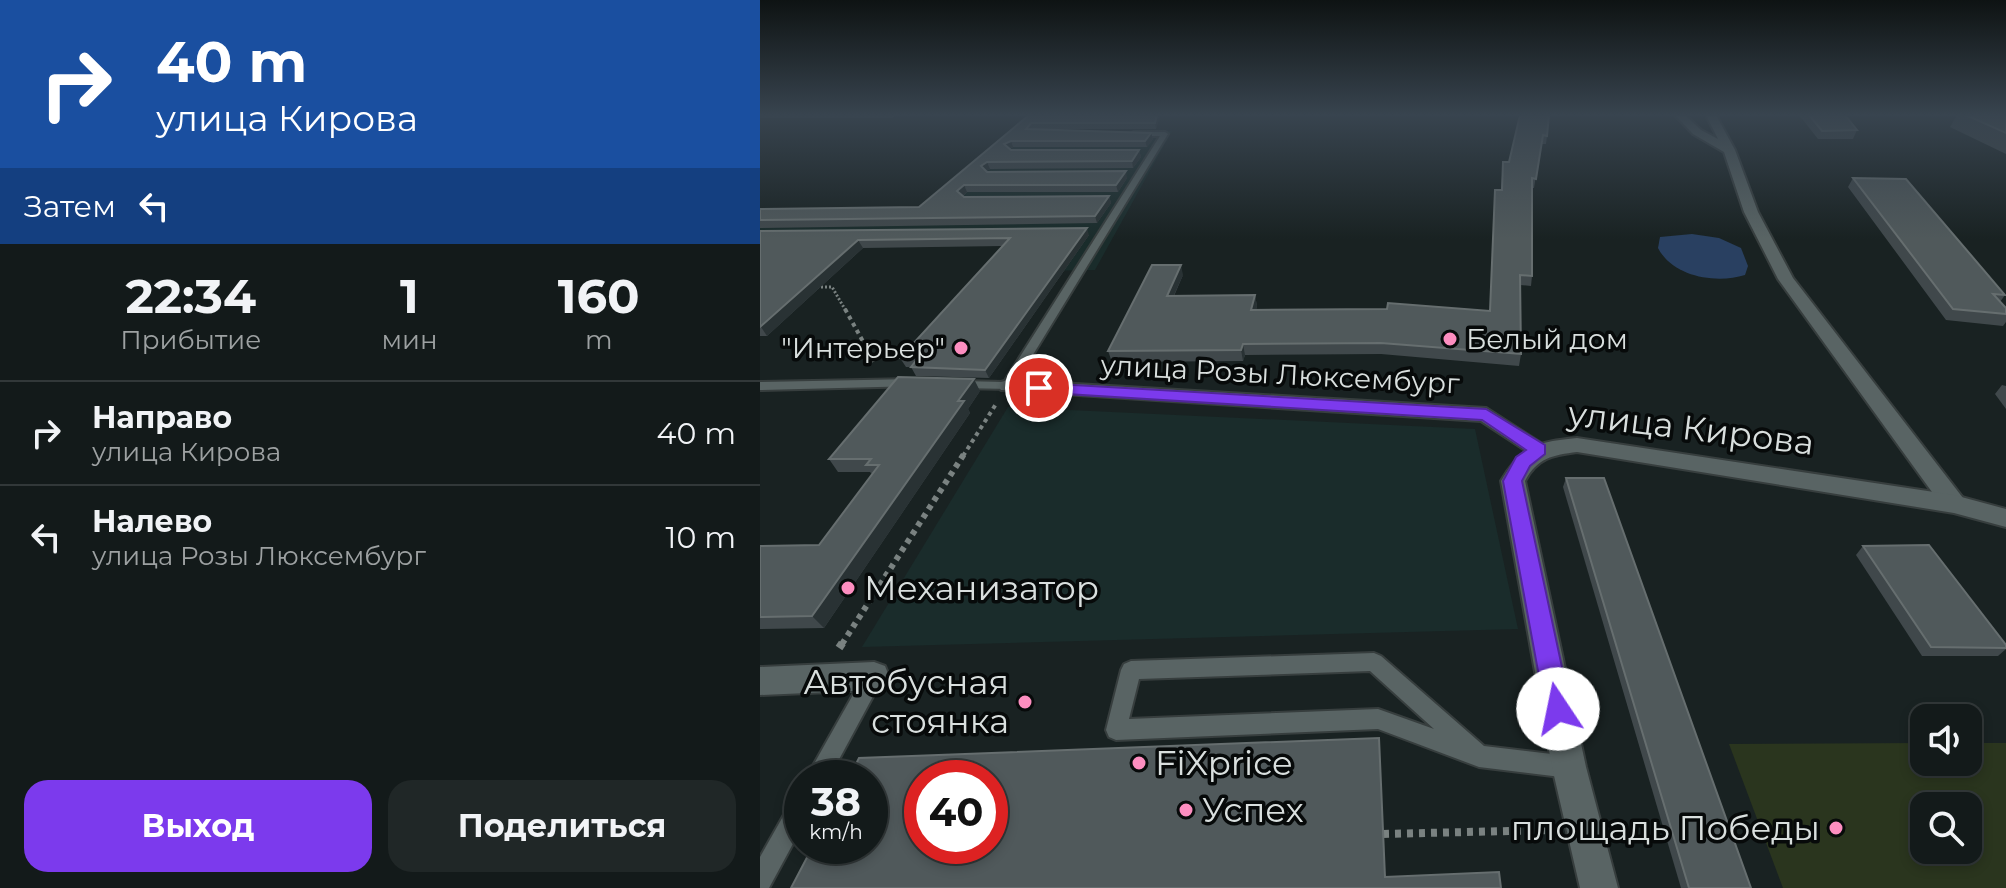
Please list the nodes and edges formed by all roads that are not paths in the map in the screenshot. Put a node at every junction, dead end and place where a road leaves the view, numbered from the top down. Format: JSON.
{"nodes":[{"id":1,"x":1151,"y":156,"type":"edge"},
{"id":2,"x":1731,"y":156,"type":"edge"},
{"id":3,"x":1126,"y":173,"type":"edge"},
{"id":4,"x":1141,"y":173,"type":"junction"},
{"id":5,"x":1112,"y":197,"type":"edge"},
{"id":6,"x":1127,"y":197,"type":"junction"},
{"id":7,"x":1091,"y":229,"type":"dead end"},
{"id":8,"x":1107,"y":229,"type":"junction"},
{"id":9,"x":931,"y":384,"type":"edge"},
{"id":10,"x":946,"y":385,"type":"edge"},
{"id":11,"x":760,"y":386,"type":"edge"},
{"id":12,"x":1008,"y":386,"type":"junction"},
{"id":13,"x":1539,"y":449,"type":"junction"},
{"id":14,"x":1954,"y":504,"type":"junction"},
{"id":15,"x":2006,"y":518,"type":"edge"},
{"id":16,"x":874,"y":676,"type":"joint"},
{"id":17,"x":760,"y":681,"type":"edge"},
{"id":18,"x":1479,"y":756,"type":"junction"},
{"id":19,"x":827,"y":760,"type":"edge"},
{"id":20,"x":1569,"y":767,"type":"junction"},
{"id":21,"x":784,"y":837,"type":"edge"},
{"id":22,"x":760,"y":880,"type":"edge"},
{"id":23,"x":1599,"y":888,"type":"edge"}],
"edges":[{"from":1,"to":4,"type":"lane"},
{"from":2,"to":14,"type":"street"},
{"from":3,"to":4,"type":"lane"},
{"from":4,"to":6,"type":"lane"},
{"from":5,"to":6,"type":"lane"},
{"from":6,"to":8,"type":"lane"},
{"from":7,"to":8,"type":"lane"},
{"from":8,"to":12,"type":"lane"},
{"from":9,"to":11,"type":"lane"},
{"from":10,"to":12,"type":"lane"},
{"from":12,"to":13,"type":"street","name":"улица Розы Люксембург"},
{"from":13,"to":14,"type":"street","name":"улица Кирова"},
{"from":13,"to":20,"type":"street","name":"улица Кирова"},
{"from":14,"to":15,"type":"street","name":"улица Кирова"},
{"from":16,"to":17,"type":"street"},
{"from":16,"to":19,"type":"lane"},
{"from":18,"to":18,"type":"lane"},
{"from":18,"to":20,"type":"lane"},
{"from":20,"to":23,"type":"street","name":"улица Кирова"},
{"from":21,"to":22,"type":"lane"}]}
